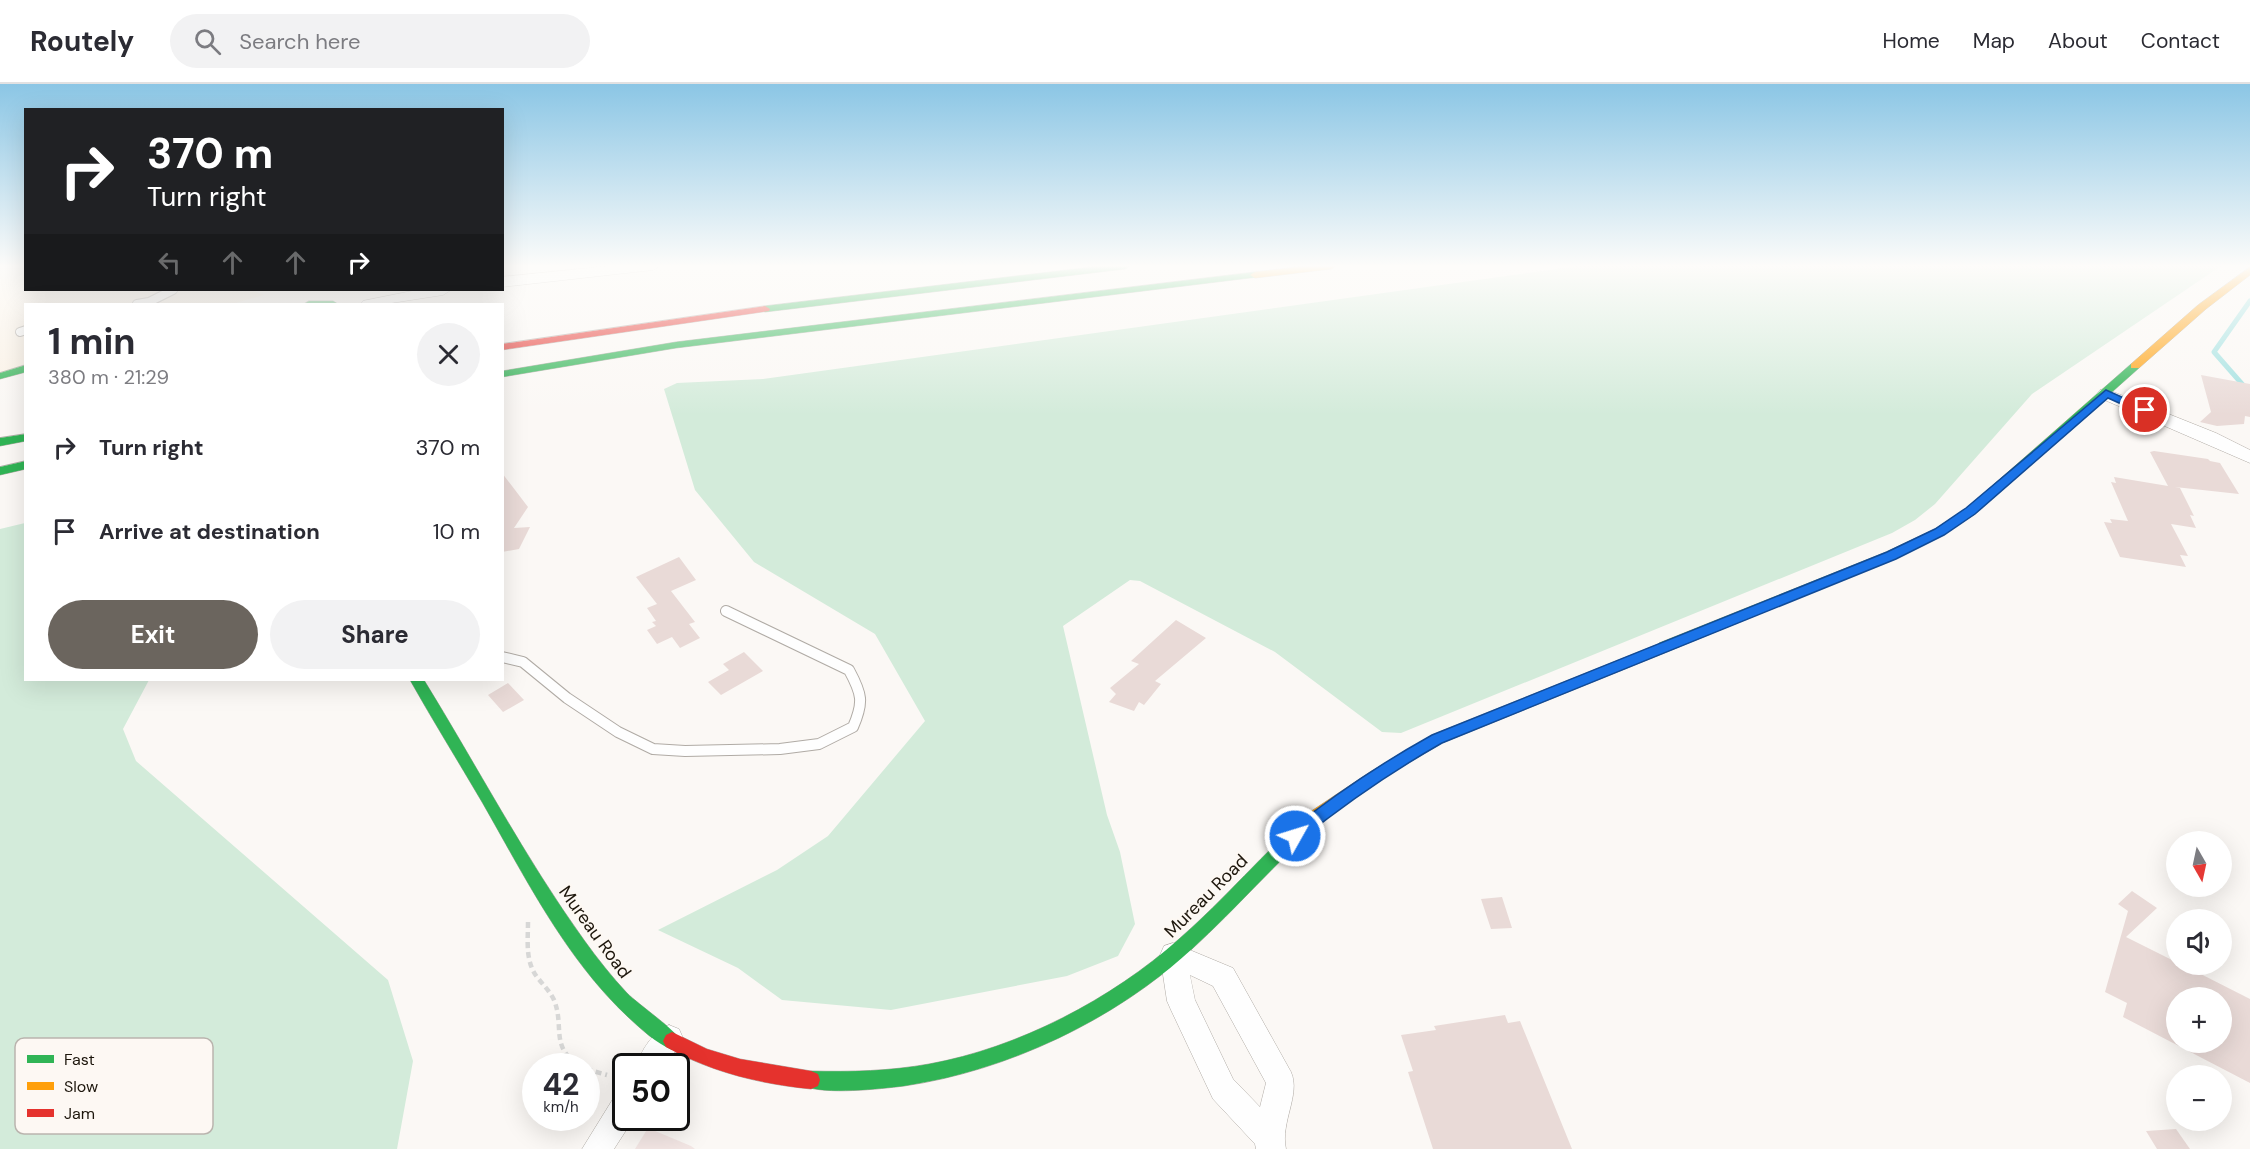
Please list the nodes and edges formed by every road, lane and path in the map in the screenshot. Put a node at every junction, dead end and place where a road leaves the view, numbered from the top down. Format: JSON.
{"nodes":[{"id":1,"x":718,"y":316,"type":"edge"},
{"id":2,"x":919,"y":316,"type":"edge"},
{"id":3,"x":2192,"y":316,"type":"edge"},
{"id":4,"x":504,"y":347,"type":"edge"},
{"id":5,"x":24,"y":369,"type":"edge"},
{"id":6,"x":504,"y":374,"type":"edge"},
{"id":7,"x":0,"y":376,"type":"edge"},
{"id":8,"x":2106,"y":394,"type":"junction"},
{"id":9,"x":24,"y":437,"type":"edge"},
{"id":10,"x":0,"y":442,"type":"edge"},
{"id":11,"x":2250,"y":457,"type":"edge"},
{"id":12,"x":24,"y":465,"type":"edge"},
{"id":13,"x":0,"y":471,"type":"edge"},
{"id":14,"x":726,"y":611,"type":"dead end"},
{"id":15,"x":504,"y":657,"type":"edge"},
{"id":16,"x":418,"y":681,"type":"edge"},
{"id":17,"x":549,"y":902,"type":"junction"},
{"id":18,"x":1173,"y":955,"type":"junction"},
{"id":19,"x":669,"y":1038,"type":"junction"},
{"id":20,"x":564,"y":1053,"type":"edge"},
{"id":21,"x":659,"y":1053,"type":"edge"},
{"id":22,"x":600,"y":1073,"type":"edge"},
{"id":23,"x":607,"y":1075,"type":"dead end"},
{"id":24,"x":612,"y":1126,"type":"edge"},
{"id":25,"x":1270,"y":1143,"type":"edge"},
{"id":26,"x":597,"y":1149,"type":"edge"}],
"edges":[{"from":1,"to":4,"type":"main road"},
{"from":2,"to":6,"type":"main road"},
{"from":3,"to":8,"type":"main road","name":"Mureau Road"},
{"from":5,"to":7,"type":"main road"},
{"from":8,"to":11,"type":"street"},
{"from":8,"to":18,"type":"main road","name":"Mureau Road"},
{"from":9,"to":10,"type":"main road"},
{"from":12,"to":13,"type":"main road"},
{"from":14,"to":15,"type":"lane"},
{"from":16,"to":17,"type":"main road","name":"Mureau Road"},
{"from":17,"to":19,"type":"main road","name":"Mureau Road"},
{"from":17,"to":20,"type":"path"},
{"from":18,"to":19,"type":"main road","name":"Mureau Road"},
{"from":18,"to":25,"type":"street"},
{"from":18,"to":25,"type":"street"},
{"from":19,"to":21,"type":"street"},
{"from":22,"to":23,"type":"path"},
{"from":24,"to":26,"type":"street"}]}
